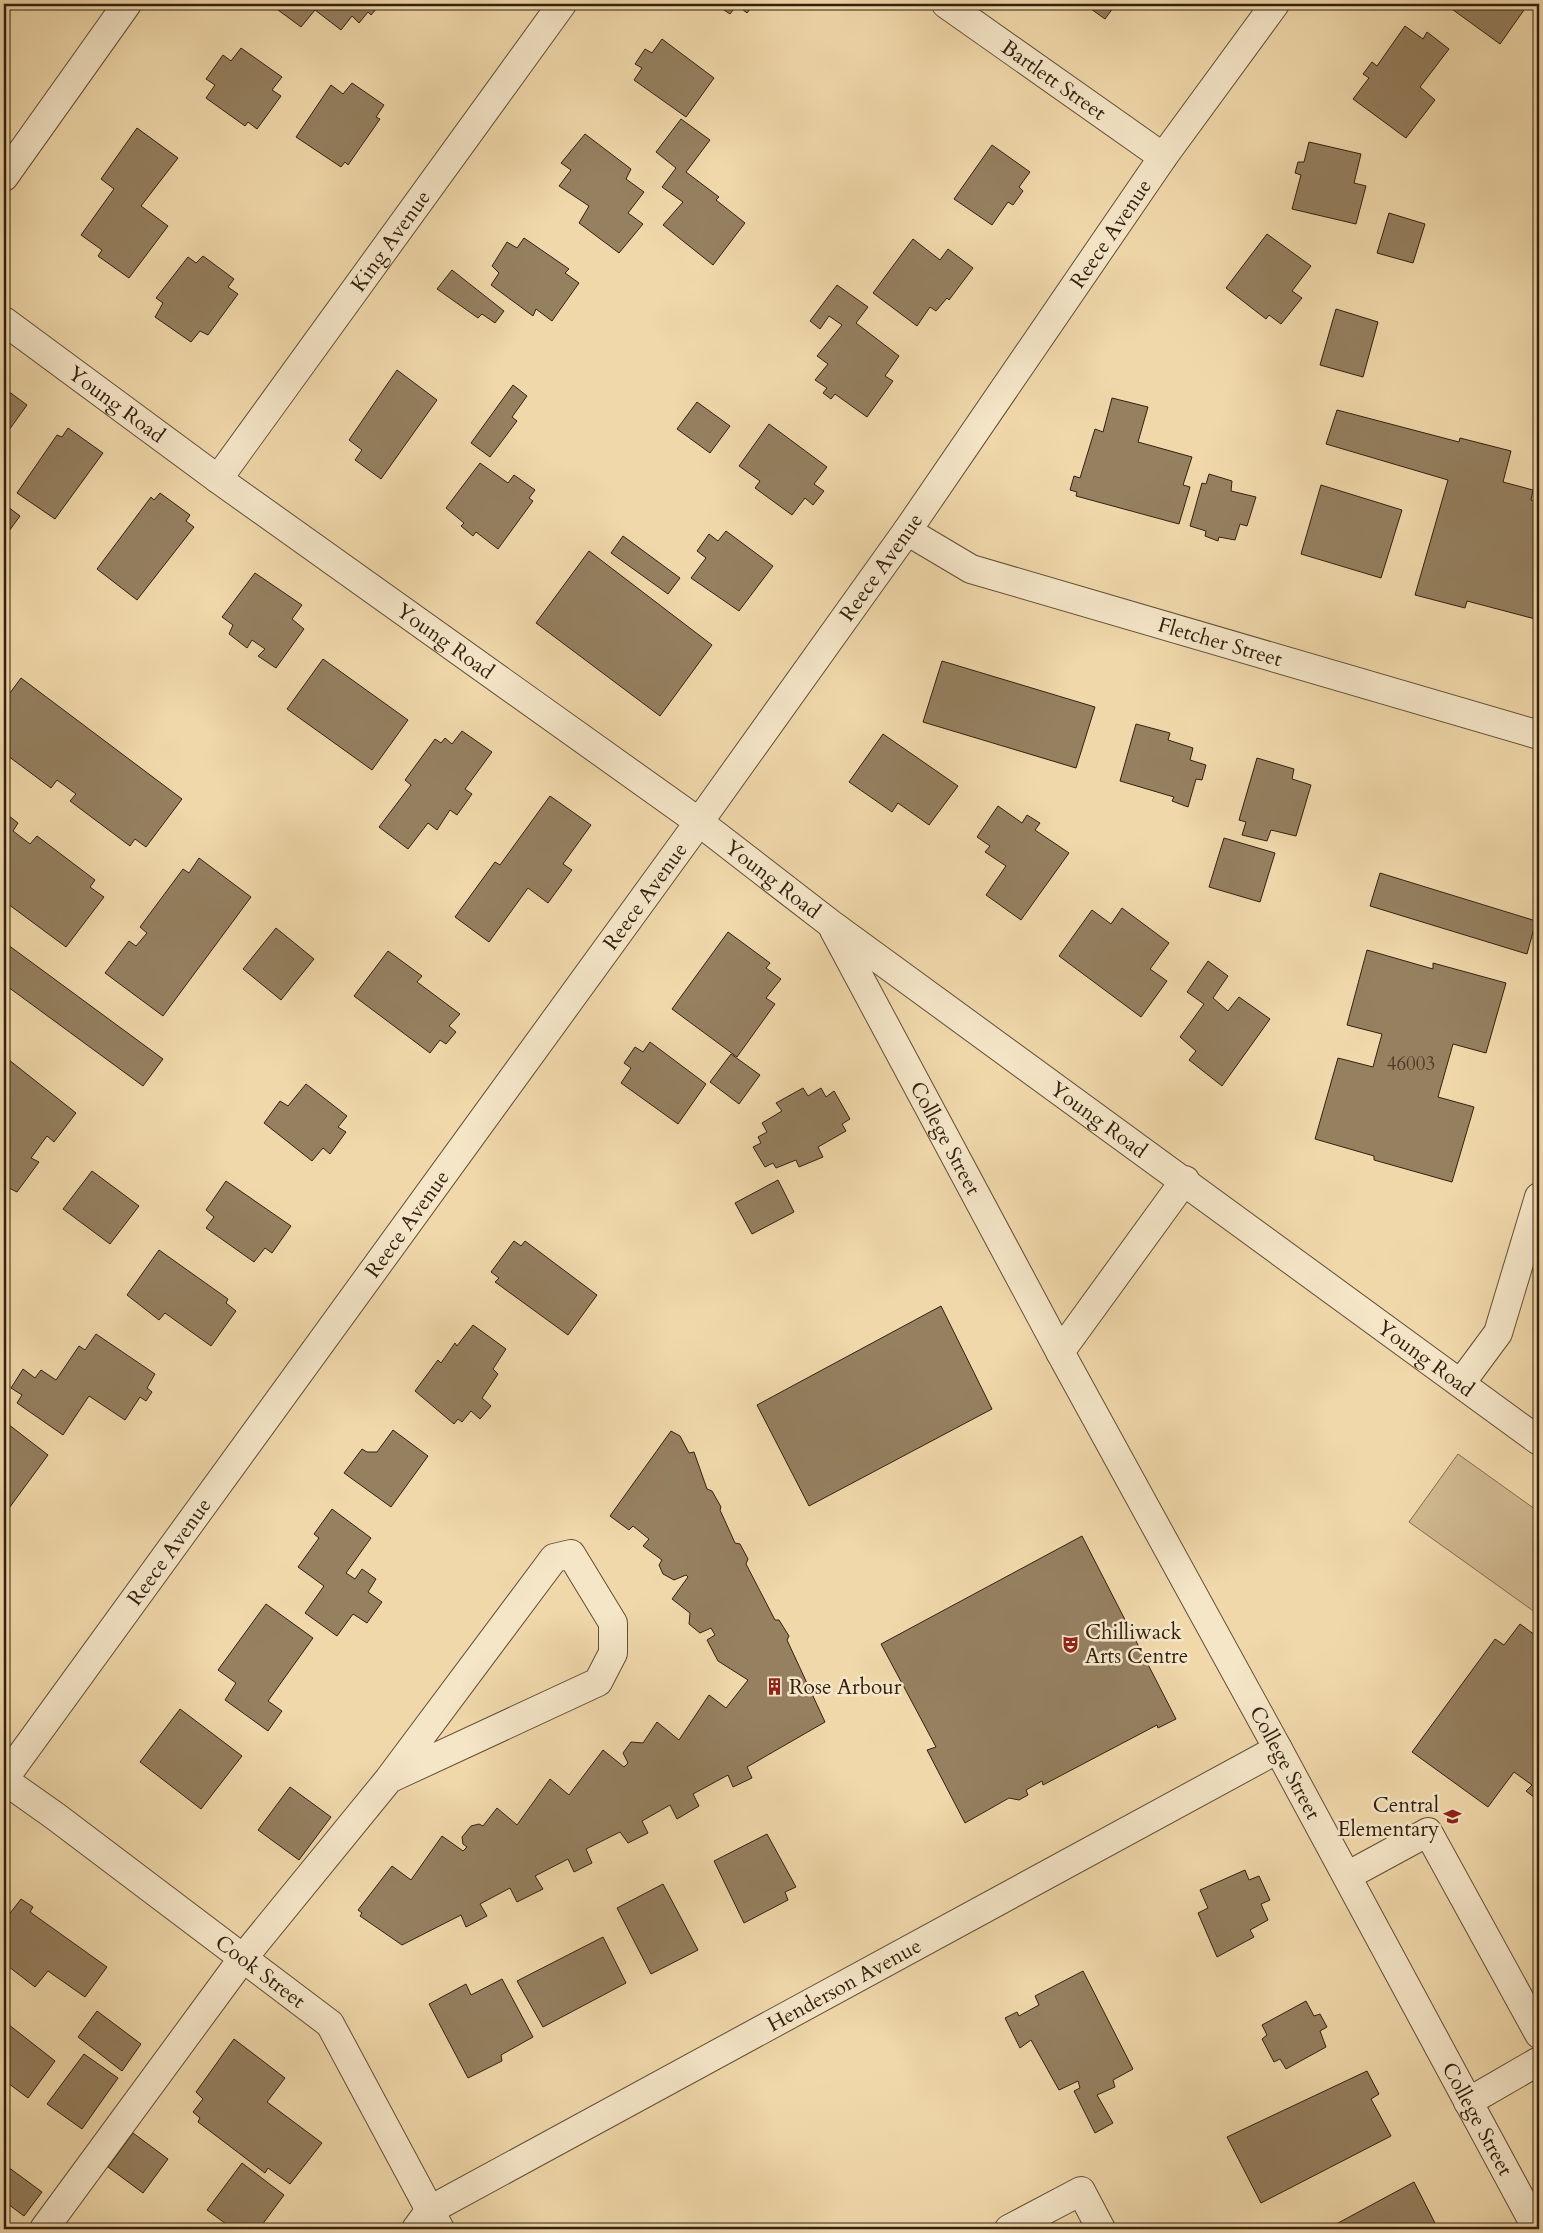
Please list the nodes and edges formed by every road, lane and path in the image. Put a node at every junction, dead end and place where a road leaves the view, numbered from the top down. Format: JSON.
{"nodes":[{"id":1,"x":127,"y":4,"type":"edge"},
{"id":2,"x":562,"y":4,"type":"edge"},
{"id":3,"x":946,"y":4,"type":"edge"},
{"id":4,"x":1275,"y":4,"type":"edge"},
{"id":5,"x":1163,"y":157,"type":"junction"},
{"id":6,"x":4,"y":177,"type":"edge"},
{"id":7,"x":4,"y":321,"type":"edge"},
{"id":8,"x":218,"y":479,"type":"junction"},
{"id":9,"x":907,"y":531,"type":"junction"},
{"id":10,"x":1539,"y":735,"type":"edge"},
{"id":11,"x":699,"y":822,"type":"junction"},
{"id":12,"x":831,"y":924,"type":"junction"},
{"id":13,"x":1185,"y":1180,"type":"junction"},
{"id":14,"x":1539,"y":1201,"type":"edge"},
{"id":15,"x":1060,"y":1352,"type":"junction"},
{"id":16,"x":1461,"y":1383,"type":"junction"},
{"id":17,"x":1539,"y":1441,"type":"edge"},
{"id":18,"x":1278,"y":1749,"type":"junction"},
{"id":19,"x":4,"y":1779,"type":"edge"},
{"id":20,"x":389,"y":1780,"type":"junction"},
{"id":21,"x":1347,"y":1876,"type":"junction"},
{"id":22,"x":243,"y":1958,"type":"junction"},
{"id":23,"x":1539,"y":2034,"type":"edge"},
{"id":24,"x":1539,"y":2061,"type":"edge"},
{"id":25,"x":1468,"y":2102,"type":"junction"},
{"id":26,"x":429,"y":2223,"type":"edge"},
{"id":27,"x":44,"y":2229,"type":"edge"},
{"id":28,"x":1009,"y":2229,"type":"edge"},
{"id":29,"x":1100,"y":2229,"type":"edge"},
{"id":30,"x":1537,"y":2229,"type":"edge"}],
"edges":[{"from":1,"to":6,"type":"street"},
{"from":2,"to":8,"type":"street","name":"King Avenue"},
{"from":3,"to":5,"type":"street","name":"Bartlett Street"},
{"from":4,"to":5,"type":"street","name":"Reece Avenue"},
{"from":5,"to":9,"type":"street","name":"Reece Avenue"},
{"from":7,"to":8,"type":"street","name":"Young Road"},
{"from":8,"to":11,"type":"street","name":"Young Road"},
{"from":9,"to":10,"type":"street","name":"Fletcher Street"},
{"from":9,"to":11,"type":"street","name":"Reece Avenue"},
{"from":11,"to":12,"type":"street","name":"Young Road"},
{"from":11,"to":19,"type":"street","name":"Reece Avenue"},
{"from":12,"to":13,"type":"street","name":"Young Road"},
{"from":12,"to":15,"type":"street","name":"College Street"},
{"from":13,"to":15,"type":"street"},
{"from":13,"to":16,"type":"street","name":"Young Road"},
{"from":14,"to":16,"type":"street"},
{"from":15,"to":18,"type":"street","name":"College Street"},
{"from":16,"to":17,"type":"street","name":"Young Road"},
{"from":18,"to":21,"type":"street","name":"College Street"},
{"from":18,"to":26,"type":"street","name":"Henderson Avenue"},
{"from":19,"to":22,"type":"street","name":"Cook Street"},
{"from":20,"to":20,"type":"street"},
{"from":20,"to":22,"type":"street"},
{"from":21,"to":23,"type":"street"},
{"from":21,"to":25,"type":"street","name":"College Street"},
{"from":22,"to":26,"type":"street","name":"Cook Street"},
{"from":22,"to":27,"type":"street"},
{"from":24,"to":25,"type":"street"},
{"from":25,"to":30,"type":"street","name":"College Street"},
{"from":28,"to":29,"type":"street"}]}
